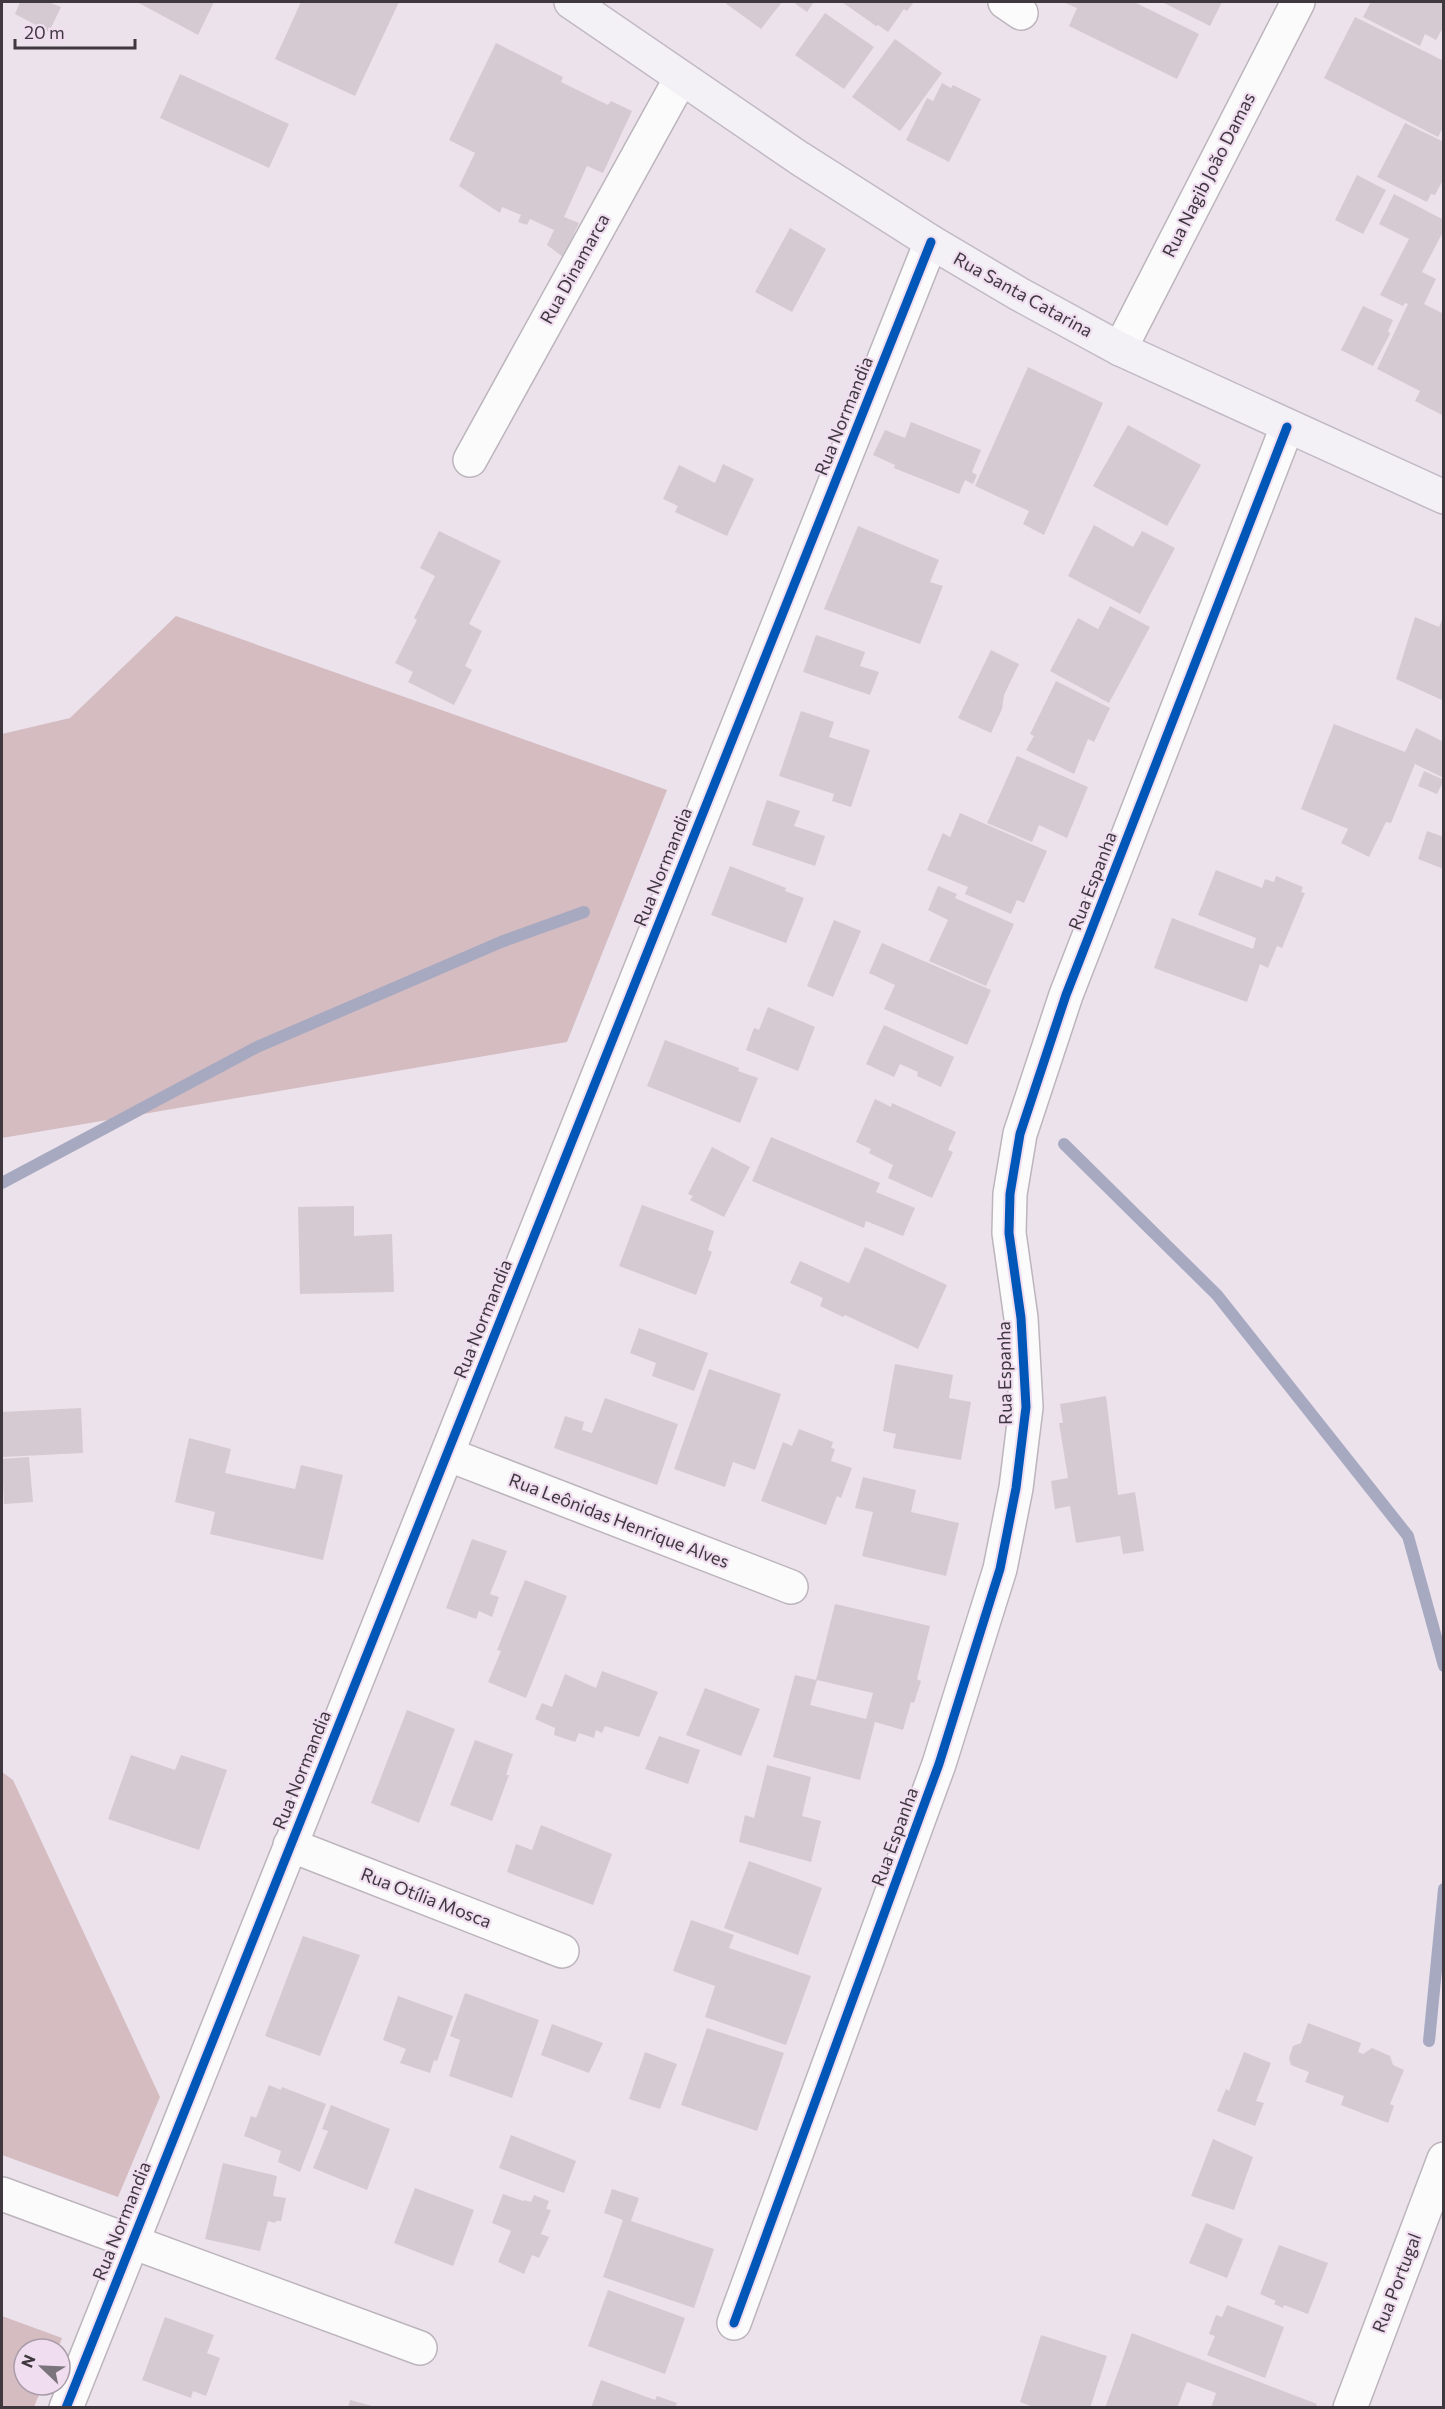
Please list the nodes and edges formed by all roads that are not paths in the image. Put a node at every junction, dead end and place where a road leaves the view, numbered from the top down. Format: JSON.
{"nodes":[{"id":1,"x":571,"y":2,"type":"edge"},
{"id":2,"x":1298,"y":2,"type":"edge"},
{"id":3,"x":681,"y":78,"type":"junction"},
{"id":4,"x":931,"y":242,"type":"junction"},
{"id":5,"x":1120,"y":350,"type":"junction"},
{"id":6,"x":1287,"y":427,"type":"junction"},
{"id":7,"x":470,"y":460,"type":"dead end"},
{"id":8,"x":1443,"y":497,"type":"edge"},
{"id":9,"x":447,"y":1454,"type":"junction"},
{"id":10,"x":791,"y":1587,"type":"dead end"},
{"id":11,"x":290,"y":1845,"type":"junction"},
{"id":12,"x":562,"y":1951,"type":"dead end"},
{"id":13,"x":1443,"y":2159,"type":"edge"},
{"id":14,"x":2,"y":2193,"type":"edge"},
{"id":15,"x":132,"y":2242,"type":"junction"},
{"id":16,"x":734,"y":2323,"type":"dead end"},
{"id":17,"x":420,"y":2348,"type":"dead end"},
{"id":18,"x":66,"y":2408,"type":"edge"},
{"id":19,"x":1350,"y":2408,"type":"edge"}],
"edges":[{"from":1,"to":3,"type":"main road","name":"Rua Santa Catarina"},
{"from":2,"to":5,"type":"street","name":"Rua Nagib João Damas"},
{"from":3,"to":4,"type":"main road","name":"Rua Santa Catarina"},
{"from":3,"to":7,"type":"street","name":"Rua Dinamarca"},
{"from":4,"to":5,"type":"main road","name":"Rua Santa Catarina"},
{"from":4,"to":9,"type":"street","name":"Rua Normandia"},
{"from":5,"to":6,"type":"main road","name":"Rua Santa Catarina"},
{"from":6,"to":8,"type":"main road","name":"Rua Santa Catarina"},
{"from":6,"to":16,"type":"street","name":"Rua Espanha"},
{"from":9,"to":10,"type":"street","name":"Rua Leônidas Henrique Alves"},
{"from":9,"to":11,"type":"street","name":"Rua Normandia"},
{"from":11,"to":12,"type":"street","name":"Rua Otília Mosca"},
{"from":11,"to":15,"type":"street","name":"Rua Normandia"},
{"from":13,"to":19,"type":"street","name":"Rua Portugal"},
{"from":14,"to":15,"type":"street"},
{"from":15,"to":17,"type":"street"},
{"from":15,"to":18,"type":"street","name":"Rua Normandia"}]}
